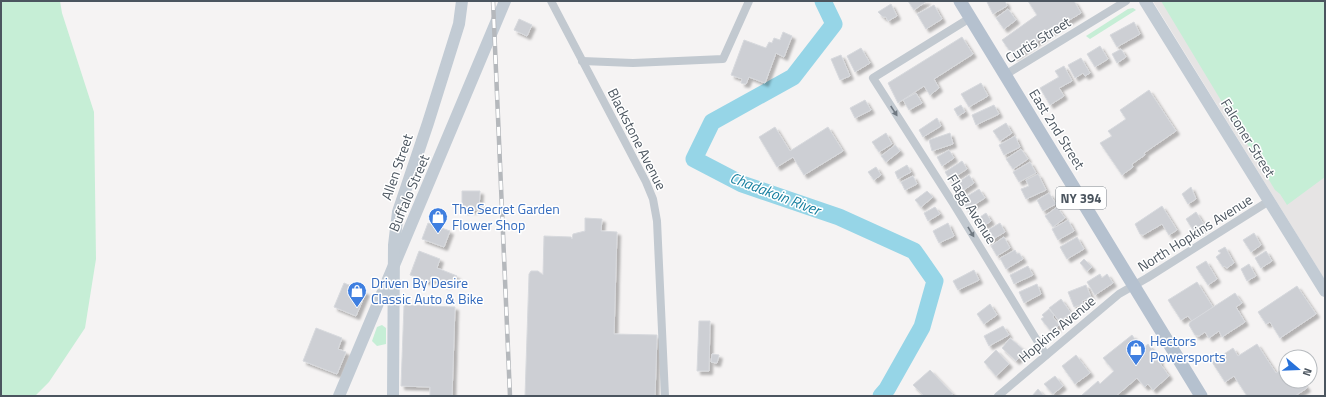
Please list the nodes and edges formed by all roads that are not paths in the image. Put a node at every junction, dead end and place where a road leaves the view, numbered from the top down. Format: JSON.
{"nodes":[{"id":1,"x":462,"y":1,"type":"edge"},
{"id":2,"x":505,"y":1,"type":"edge"},
{"id":3,"x":551,"y":1,"type":"edge"},
{"id":4,"x":749,"y":1,"type":"edge"},
{"id":5,"x":960,"y":1,"type":"edge"},
{"id":6,"x":1126,"y":1,"type":"edge"},
{"id":7,"x":1145,"y":1,"type":"edge"},
{"id":8,"x":970,"y":18,"type":"junction"},
{"id":9,"x":582,"y":61,"type":"junction"},
{"id":10,"x":1005,"y":76,"type":"junction"},
{"id":11,"x":1269,"y":201,"type":"junction"},
{"id":12,"x":401,"y":202,"type":"junction"},
{"id":13,"x":419,"y":208,"type":"junction"},
{"id":14,"x":394,"y":268,"type":"junction"},
{"id":15,"x":1134,"y":286,"type":"junction"},
{"id":16,"x":1325,"y":291,"type":"edge"},
{"id":17,"x":1046,"y":355,"type":"junction"},
{"id":18,"x":339,"y":396,"type":"edge"},
{"id":19,"x":393,"y":396,"type":"edge"},
{"id":20,"x":665,"y":396,"type":"edge"},
{"id":21,"x":998,"y":396,"type":"edge"},
{"id":22,"x":1201,"y":396,"type":"edge"}],
"edges":[{"from":1,"to":12,"type":"street","name":"Allen Street"},
{"from":2,"to":13,"type":"street","name":"Buffalo Street"},
{"from":3,"to":9,"type":"street","name":"Blackstone Avenue"},
{"from":4,"to":9,"type":"street"},
{"from":5,"to":8,"type":"main road","name":"East 2nd Street","number":"NY 394"},
{"from":6,"to":10,"type":"street","name":"Curtis Street"},
{"from":7,"to":11,"type":"street","name":"Falconer Street"},
{"from":8,"to":10,"type":"main road","name":"East 2nd Street","number":"NY 394"},
{"from":8,"to":17,"type":"street","name":"Flagg Avenue","one_way":true},
{"from":9,"to":20,"type":"street","name":"Blackstone Avenue"},
{"from":10,"to":15,"type":"main road","name":"East 2nd Street","number":"NY 394"},
{"from":11,"to":15,"type":"street","name":"North Hopkins Avenue"},
{"from":11,"to":16,"type":"street","name":"Falconer Street"},
{"from":12,"to":13,"type":"street"},
{"from":12,"to":14,"type":"street","name":"Allen Street"},
{"from":13,"to":14,"type":"street","name":"Buffalo Street"},
{"from":14,"to":18,"type":"street","name":"Buffalo Street"},
{"from":14,"to":19,"type":"street","name":"Allen Street"},
{"from":15,"to":17,"type":"street","name":"Hopkins Avenue"},
{"from":15,"to":22,"type":"main road","name":"East 2nd Street","number":"NY 394"},
{"from":17,"to":21,"type":"street","name":"Hopkins Avenue"}]}
